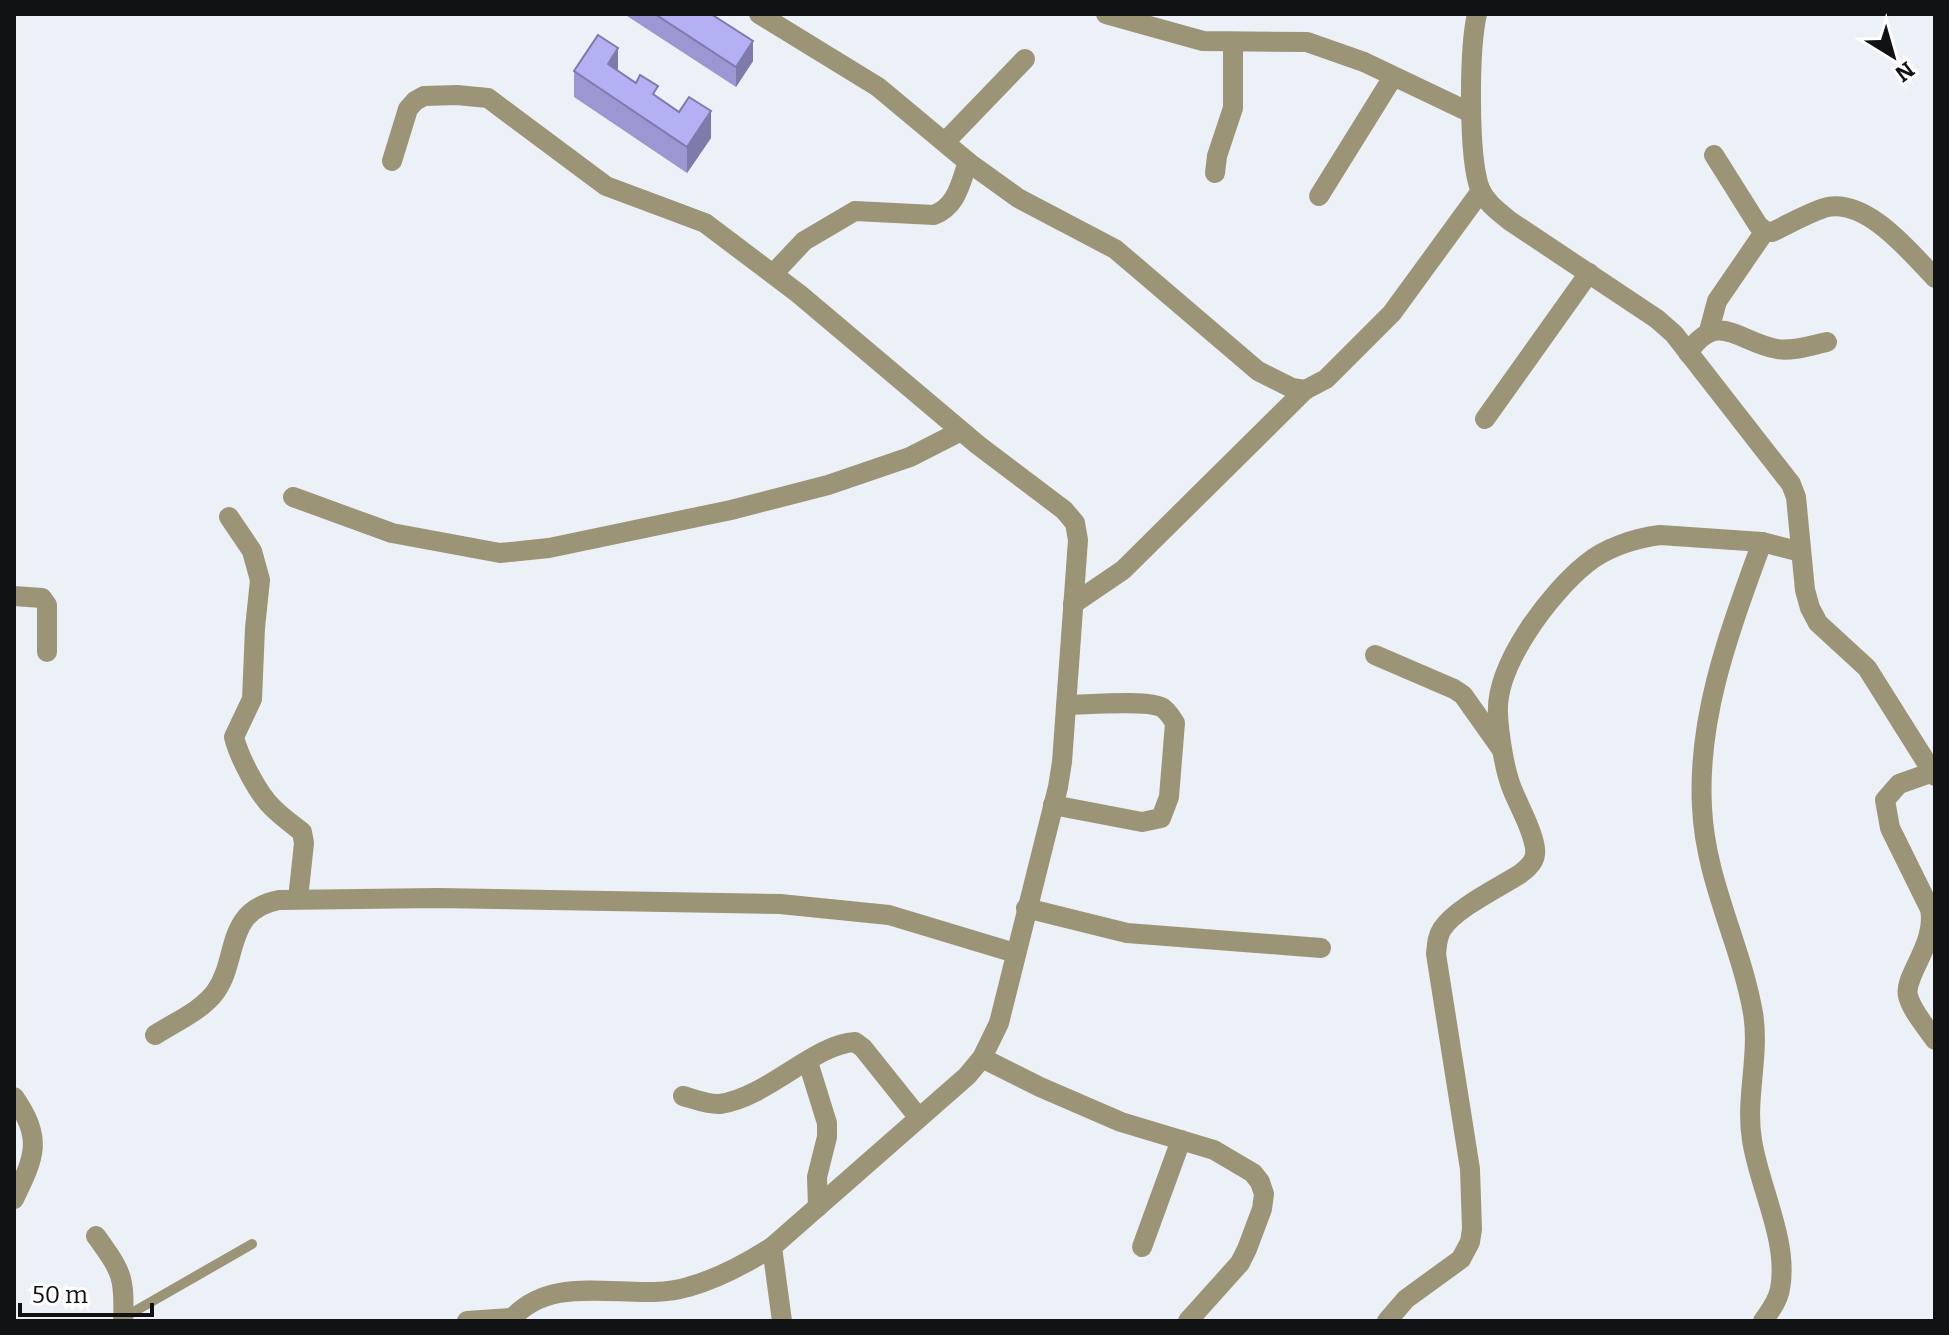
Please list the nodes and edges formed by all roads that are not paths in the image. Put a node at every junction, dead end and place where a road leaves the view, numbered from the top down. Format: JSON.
{"nodes":[{"id":1,"x":759,"y":14,"type":"edge"},
{"id":2,"x":1106,"y":14,"type":"edge"},
{"id":3,"x":1477,"y":14,"type":"edge"},
{"id":4,"x":1233,"y":43,"type":"junction"},
{"id":5,"x":1025,"y":59,"type":"dead end"},
{"id":6,"x":1393,"y":77,"type":"junction"},
{"id":7,"x":1471,"y":113,"type":"junction"},
{"id":8,"x":945,"y":142,"type":"junction"},
{"id":9,"x":1714,"y":155,"type":"dead end"},
{"id":10,"x":392,"y":161,"type":"dead end"},
{"id":11,"x":968,"y":162,"type":"junction"},
{"id":12,"x":1215,"y":173,"type":"dead end"},
{"id":13,"x":1481,"y":191,"type":"junction"},
{"id":14,"x":1319,"y":196,"type":"dead end"},
{"id":15,"x":1765,"y":231,"type":"junction"},
{"id":16,"x":1589,"y":273,"type":"junction"},
{"id":17,"x":773,"y":274,"type":"junction"},
{"id":18,"x":1935,"y":278,"type":"edge"},
{"id":19,"x":1709,"y":331,"type":"junction"},
{"id":20,"x":1827,"y":342,"type":"dead end"},
{"id":21,"x":1688,"y":353,"type":"junction"},
{"id":22,"x":1305,"y":390,"type":"junction"},
{"id":23,"x":1485,"y":419,"type":"dead end"},
{"id":24,"x":961,"y":431,"type":"junction"},
{"id":25,"x":293,"y":497,"type":"dead end"},
{"id":26,"x":229,"y":517,"type":"dead end"},
{"id":27,"x":1762,"y":542,"type":"junction"},
{"id":28,"x":1801,"y":552,"type":"junction"},
{"id":29,"x":14,"y":596,"type":"edge"},
{"id":30,"x":1073,"y":604,"type":"junction"},
{"id":31,"x":47,"y":652,"type":"dead end"},
{"id":32,"x":1375,"y":655,"type":"dead end"},
{"id":33,"x":1498,"y":698,"type":"junction"},
{"id":34,"x":1470,"y":703,"type":"junction"},
{"id":35,"x":1066,"y":705,"type":"junction"},
{"id":36,"x":1505,"y":754,"type":"junction"},
{"id":37,"x":1934,"y":774,"type":"edge"},
{"id":38,"x":1053,"y":805,"type":"junction"},
{"id":39,"x":298,"y":899,"type":"junction"},
{"id":40,"x":1026,"y":908,"type":"junction"},
{"id":41,"x":1321,"y":948,"type":"dead end"},
{"id":42,"x":1015,"y":953,"type":"junction"},
{"id":43,"x":155,"y":1035,"type":"dead end"},
{"id":44,"x":1935,"y":1040,"type":"edge"},
{"id":45,"x":982,"y":1058,"type":"junction"},
{"id":46,"x":808,"y":1062,"type":"junction"},
{"id":47,"x":683,"y":1096,"type":"dead end"},
{"id":48,"x":14,"y":1097,"type":"edge"},
{"id":49,"x":919,"y":1118,"type":"junction"},
{"id":50,"x":1181,"y":1140,"type":"junction"},
{"id":51,"x":14,"y":1199,"type":"edge"},
{"id":52,"x":818,"y":1207,"type":"junction"},
{"id":53,"x":96,"y":1236,"type":"dead end"},
{"id":54,"x":252,"y":1244,"type":"dead end"},
{"id":55,"x":772,"y":1247,"type":"junction"},
{"id":56,"x":1142,"y":1247,"type":"dead end"},
{"id":57,"x":123,"y":1320,"type":"edge"},
{"id":58,"x":511,"y":1320,"type":"edge"},
{"id":59,"x":467,"y":1321,"type":"edge"},
{"id":60,"x":782,"y":1321,"type":"edge"},
{"id":61,"x":1188,"y":1321,"type":"edge"},
{"id":62,"x":1387,"y":1321,"type":"edge"},
{"id":63,"x":1763,"y":1321,"type":"edge"}],
"edges":[{"from":1,"to":8,"type":"street"},
{"from":2,"to":4,"type":"street"},
{"from":3,"to":7,"type":"street"},
{"from":4,"to":6,"type":"street"},
{"from":4,"to":12,"type":"street"},
{"from":5,"to":8,"type":"street"},
{"from":6,"to":7,"type":"street"},
{"from":6,"to":14,"type":"street"},
{"from":7,"to":13,"type":"street"},
{"from":8,"to":11,"type":"street"},
{"from":9,"to":15,"type":"street"},
{"from":10,"to":17,"type":"street"},
{"from":11,"to":17,"type":"street"},
{"from":11,"to":22,"type":"street"},
{"from":13,"to":16,"type":"street"},
{"from":13,"to":22,"type":"street"},
{"from":15,"to":18,"type":"street"},
{"from":15,"to":19,"type":"street"},
{"from":16,"to":21,"type":"street"},
{"from":16,"to":23,"type":"street"},
{"from":17,"to":24,"type":"street"},
{"from":19,"to":20,"type":"street"},
{"from":19,"to":21,"type":"street"},
{"from":21,"to":28,"type":"street"},
{"from":22,"to":30,"type":"street"},
{"from":24,"to":25,"type":"street"},
{"from":24,"to":30,"type":"street"},
{"from":26,"to":39,"type":"street"},
{"from":27,"to":28,"type":"street"},
{"from":27,"to":33,"type":"street"},
{"from":27,"to":63,"type":"street"},
{"from":28,"to":37,"type":"street"},
{"from":29,"to":31,"type":"street"},
{"from":30,"to":35,"type":"street"},
{"from":32,"to":34,"type":"street"},
{"from":33,"to":34,"type":"street"},
{"from":33,"to":36,"type":"street"},
{"from":34,"to":36,"type":"street"},
{"from":35,"to":38,"type":"street"},
{"from":35,"to":38,"type":"street"},
{"from":36,"to":62,"type":"street"},
{"from":37,"to":44,"type":"street"},
{"from":38,"to":40,"type":"street"},
{"from":39,"to":42,"type":"street"},
{"from":39,"to":43,"type":"street"},
{"from":40,"to":41,"type":"street"},
{"from":40,"to":42,"type":"street"},
{"from":42,"to":45,"type":"street"},
{"from":45,"to":49,"type":"street"},
{"from":45,"to":50,"type":"street"},
{"from":46,"to":47,"type":"street"},
{"from":46,"to":49,"type":"street"},
{"from":46,"to":52,"type":"street"},
{"from":48,"to":51,"type":"street"},
{"from":49,"to":52,"type":"street"},
{"from":50,"to":56,"type":"street"},
{"from":50,"to":61,"type":"street"},
{"from":52,"to":55,"type":"street"},
{"from":53,"to":57,"type":"street"},
{"from":54,"to":57,"type":"lane"},
{"from":55,"to":58,"type":"street"},
{"from":55,"to":60,"type":"street"},
{"from":58,"to":59,"type":"street"}]}
